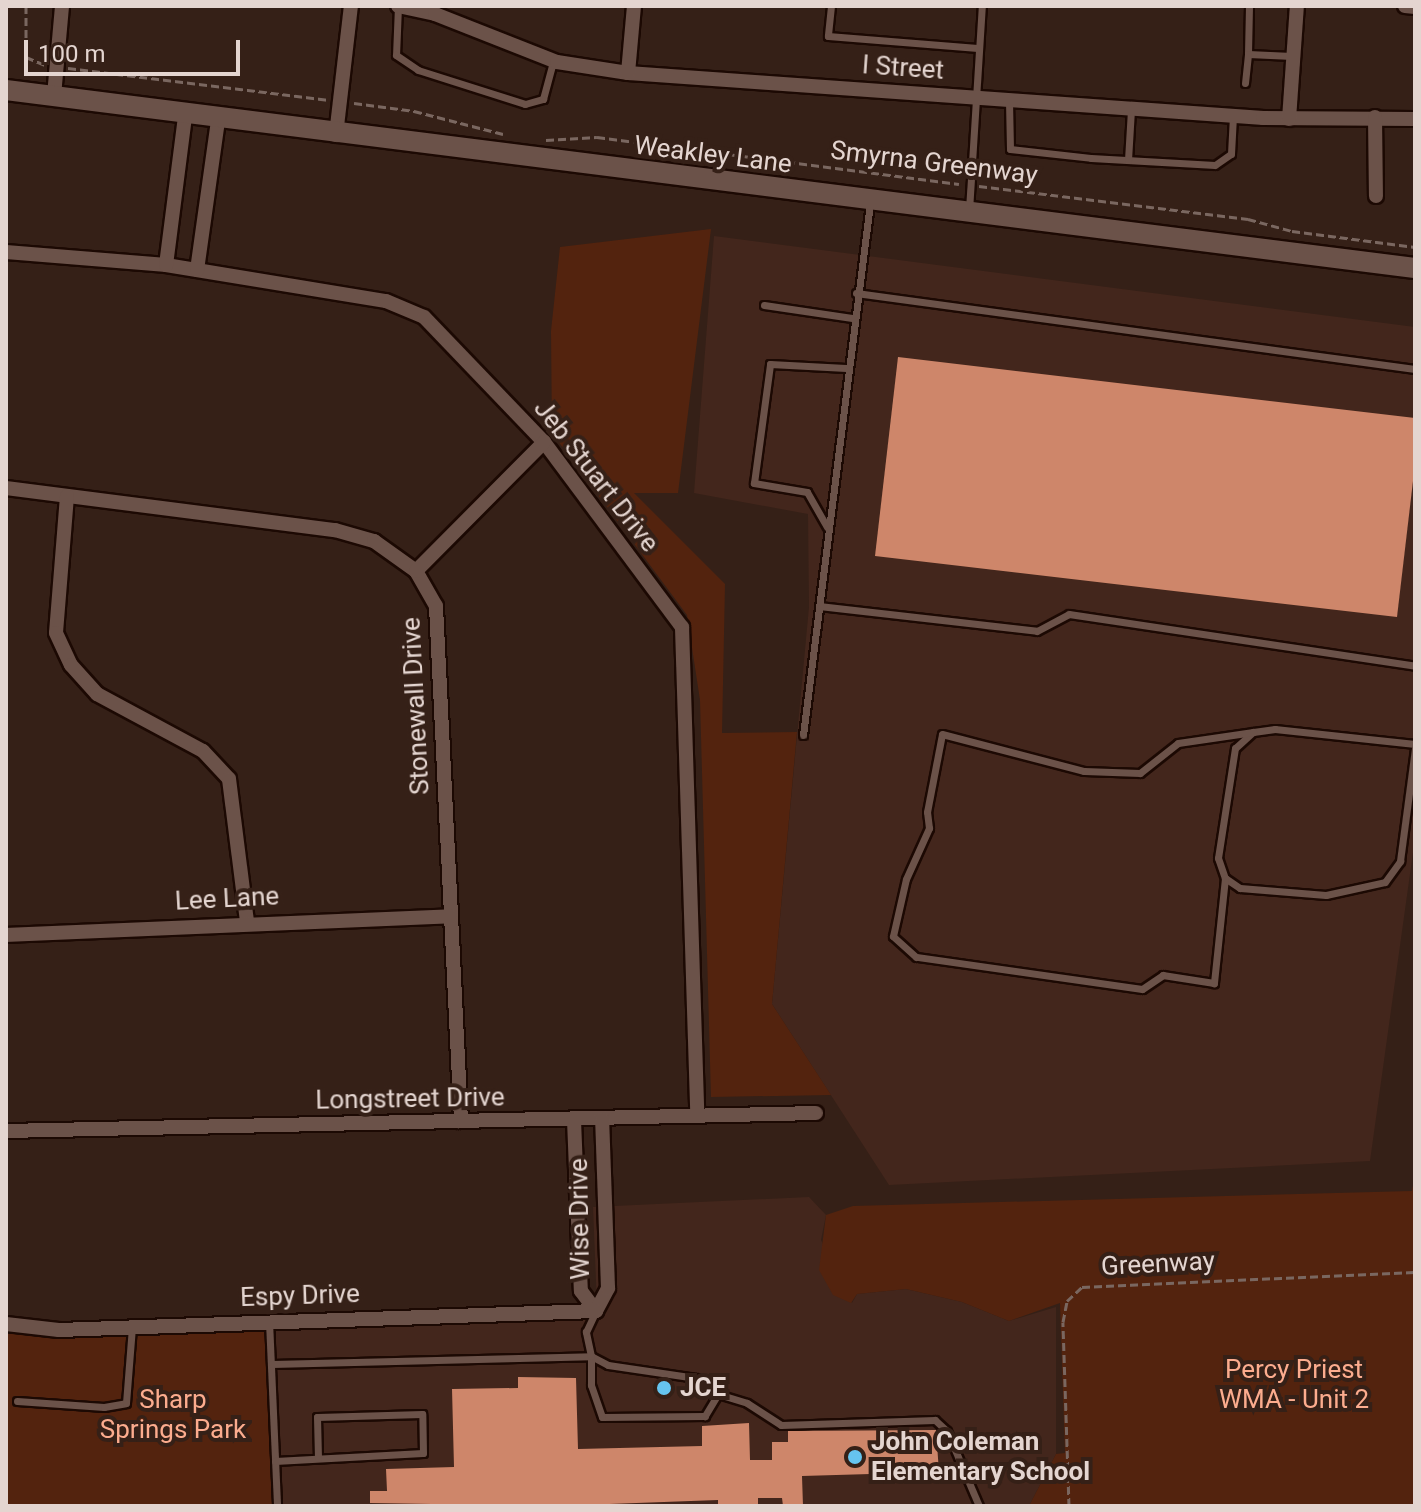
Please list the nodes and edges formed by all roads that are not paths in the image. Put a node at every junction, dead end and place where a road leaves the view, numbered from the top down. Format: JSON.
{"nodes":[{"id":1,"x":62,"y":6,"type":"edge"},
{"id":2,"x":351,"y":6,"type":"edge"},
{"id":3,"x":398,"y":6,"type":"edge"},
{"id":4,"x":634,"y":6,"type":"edge"},
{"id":5,"x":831,"y":6,"type":"edge"},
{"id":6,"x":982,"y":6,"type":"edge"},
{"id":7,"x":1249,"y":6,"type":"edge"},
{"id":8,"x":1297,"y":6,"type":"edge"},
{"id":9,"x":1405,"y":6,"type":"edge"},
{"id":10,"x":1415,"y":7,"type":"edge"},
{"id":11,"x":978,"y":48,"type":"junction"},
{"id":12,"x":1248,"y":54,"type":"junction"},
{"id":13,"x":1292,"y":56,"type":"junction"},
{"id":14,"x":553,"y":61,"type":"junction"},
{"id":15,"x":628,"y":73,"type":"junction"},
{"id":16,"x":1245,"y":83,"type":"dead end"},
{"id":17,"x":6,"y":90,"type":"edge"},
{"id":18,"x":54,"y":96,"type":"junction"},
{"id":19,"x":975,"y":98,"type":"junction"},
{"id":20,"x":1010,"y":100,"type":"junction"},
{"id":21,"x":1131,"y":109,"type":"junction"},
{"id":22,"x":185,"y":116,"type":"junction"},
{"id":23,"x":1233,"y":116,"type":"junction"},
{"id":24,"x":1375,"y":117,"type":"junction"},
{"id":25,"x":1289,"y":119,"type":"junction"},
{"id":26,"x":1415,"y":119,"type":"edge"},
{"id":27,"x":218,"y":120,"type":"junction"},
{"id":28,"x":336,"y":135,"type":"junction"},
{"id":29,"x":1128,"y":160,"type":"junction"},
{"id":30,"x":1376,"y":196,"type":"dead end"},
{"id":31,"x":870,"y":201,"type":"junction"},
{"id":32,"x":969,"y":212,"type":"junction"},
{"id":33,"x":6,"y":252,"type":"edge"},
{"id":34,"x":166,"y":265,"type":"junction"},
{"id":35,"x":1415,"y":268,"type":"edge"},
{"id":36,"x":197,"y":270,"type":"junction"},
{"id":37,"x":856,"y":293,"type":"junction"},
{"id":38,"x":764,"y":305,"type":"dead end"},
{"id":39,"x":852,"y":318,"type":"junction"},
{"id":40,"x":846,"y":368,"type":"junction"},
{"id":41,"x":1415,"y":369,"type":"edge"},
{"id":42,"x":544,"y":442,"type":"junction"},
{"id":43,"x":6,"y":488,"type":"edge"},
{"id":44,"x":67,"y":496,"type":"junction"},
{"id":45,"x":828,"y":527,"type":"junction"},
{"id":46,"x":416,"y":571,"type":"junction"},
{"id":47,"x":819,"y":606,"type":"junction"},
{"id":48,"x":1415,"y":666,"type":"edge"},
{"id":49,"x":1253,"y":732,"type":"junction"},
{"id":50,"x":803,"y":735,"type":"dead end"},
{"id":51,"x":1415,"y":746,"type":"edge"},
{"id":52,"x":1225,"y":878,"type":"junction"},
{"id":53,"x":451,"y":916,"type":"junction"},
{"id":54,"x":247,"y":922,"type":"junction"},
{"id":55,"x":6,"y":935,"type":"edge"},
{"id":56,"x":697,"y":1112,"type":"junction"},
{"id":57,"x":816,"y":1113,"type":"dead end"},
{"id":58,"x":602,"y":1119,"type":"junction"},
{"id":59,"x":574,"y":1120,"type":"junction"},
{"id":60,"x":461,"y":1121,"type":"junction"},
{"id":61,"x":6,"y":1131,"type":"edge"},
{"id":62,"x":596,"y":1311,"type":"junction"},
{"id":63,"x":269,"y":1321,"type":"junction"},
{"id":64,"x":6,"y":1324,"type":"edge"},
{"id":65,"x":132,"y":1326,"type":"junction"},
{"id":66,"x":591,"y":1356,"type":"junction"},
{"id":67,"x":272,"y":1364,"type":"junction"},
{"id":68,"x":718,"y":1394,"type":"junction"},
{"id":69,"x":17,"y":1401,"type":"dead end"},
{"id":70,"x":318,"y":1458,"type":"junction"},
{"id":71,"x":275,"y":1461,"type":"junction"},
{"id":72,"x":277,"y":1506,"type":"edge"},
{"id":73,"x":979,"y":1506,"type":"edge"}],
"edges":[{"from":1,"to":18,"type":"street"},
{"from":2,"to":28,"type":"street"},
{"from":3,"to":14,"type":"street","name":"I Street"},
{"from":3,"to":14,"type":"lane"},
{"from":4,"to":15,"type":"street"},
{"from":5,"to":11,"type":"lane"},
{"from":6,"to":11,"type":"lane"},
{"from":7,"to":12,"type":"lane"},
{"from":8,"to":13,"type":"street"},
{"from":9,"to":10,"type":"street"},
{"from":11,"to":19,"type":"lane"},
{"from":12,"to":13,"type":"lane"},
{"from":12,"to":16,"type":"lane"},
{"from":13,"to":25,"type":"street"},
{"from":14,"to":15,"type":"street","name":"I Street"},
{"from":15,"to":19,"type":"street","name":"I Street"},
{"from":17,"to":18,"type":"main road","name":"Weakley Lane"},
{"from":18,"to":22,"type":"main road","name":"Weakley Lane"},
{"from":19,"to":20,"type":"street","name":"I Street"},
{"from":19,"to":32,"type":"lane"},
{"from":20,"to":21,"type":"street","name":"I Street"},
{"from":20,"to":29,"type":"lane"},
{"from":21,"to":23,"type":"street","name":"I Street"},
{"from":21,"to":29,"type":"lane"},
{"from":22,"to":27,"type":"main road","name":"Weakley Lane"},
{"from":22,"to":34,"type":"street"},
{"from":23,"to":25,"type":"street","name":"I Street"},
{"from":23,"to":29,"type":"lane"},
{"from":24,"to":25,"type":"street","name":"I Street"},
{"from":24,"to":26,"type":"street","name":"I Street"},
{"from":24,"to":30,"type":"street"},
{"from":27,"to":28,"type":"main road","name":"Weakley Lane"},
{"from":27,"to":36,"type":"street"},
{"from":28,"to":31,"type":"main road","name":"Weakley Lane"},
{"from":31,"to":32,"type":"main road","name":"Weakley Lane"},
{"from":31,"to":37,"type":"lane"},
{"from":32,"to":35,"type":"main road","name":"Weakley Lane"},
{"from":33,"to":34,"type":"street","name":"Jeb Stuart Drive"},
{"from":34,"to":36,"type":"street","name":"Jeb Stuart Drive"},
{"from":36,"to":42,"type":"street","name":"Jeb Stuart Drive"},
{"from":37,"to":39,"type":"lane"},
{"from":37,"to":41,"type":"lane"},
{"from":38,"to":39,"type":"lane"},
{"from":39,"to":40,"type":"lane"},
{"from":40,"to":45,"type":"lane"},
{"from":40,"to":45,"type":"lane"},
{"from":42,"to":46,"type":"street"},
{"from":42,"to":56,"type":"street","name":"Jeb Stuart Drive"},
{"from":43,"to":44,"type":"street","name":"Stonewall Drive"},
{"from":44,"to":46,"type":"street","name":"Stonewall Drive"},
{"from":44,"to":54,"type":"street"},
{"from":45,"to":47,"type":"lane"},
{"from":46,"to":53,"type":"street","name":"Stonewall Drive"},
{"from":47,"to":48,"type":"lane"},
{"from":47,"to":50,"type":"lane"},
{"from":49,"to":51,"type":"lane"},
{"from":49,"to":52,"type":"lane"},
{"from":49,"to":52,"type":"lane"},
{"from":51,"to":52,"type":"lane"},
{"from":53,"to":54,"type":"street","name":"Lee Lane"},
{"from":53,"to":60,"type":"street","name":"Stonewall Drive"},
{"from":54,"to":55,"type":"street","name":"Lee Lane"},
{"from":56,"to":57,"type":"street","name":"Longstreet Drive"},
{"from":56,"to":58,"type":"street","name":"Longstreet Drive"},
{"from":58,"to":59,"type":"street","name":"Longstreet Drive"},
{"from":58,"to":62,"type":"street","name":"Wise Drive"},
{"from":59,"to":60,"type":"street","name":"Longstreet Drive"},
{"from":59,"to":62,"type":"street","name":"Wise Drive"},
{"from":60,"to":61,"type":"street","name":"Longstreet Drive"},
{"from":62,"to":63,"type":"street","name":"Espy Drive"},
{"from":62,"to":66,"type":"lane"},
{"from":63,"to":65,"type":"street","name":"Espy Drive"},
{"from":63,"to":67,"type":"lane"},
{"from":64,"to":65,"type":"street","name":"Espy Drive"},
{"from":65,"to":69,"type":"lane"},
{"from":66,"to":67,"type":"lane"},
{"from":66,"to":68,"type":"lane"},
{"from":66,"to":68,"type":"lane"},
{"from":67,"to":71,"type":"lane"},
{"from":68,"to":73,"type":"lane"},
{"from":70,"to":70,"type":"lane"},
{"from":70,"to":71,"type":"lane"},
{"from":71,"to":72,"type":"lane"}]}
